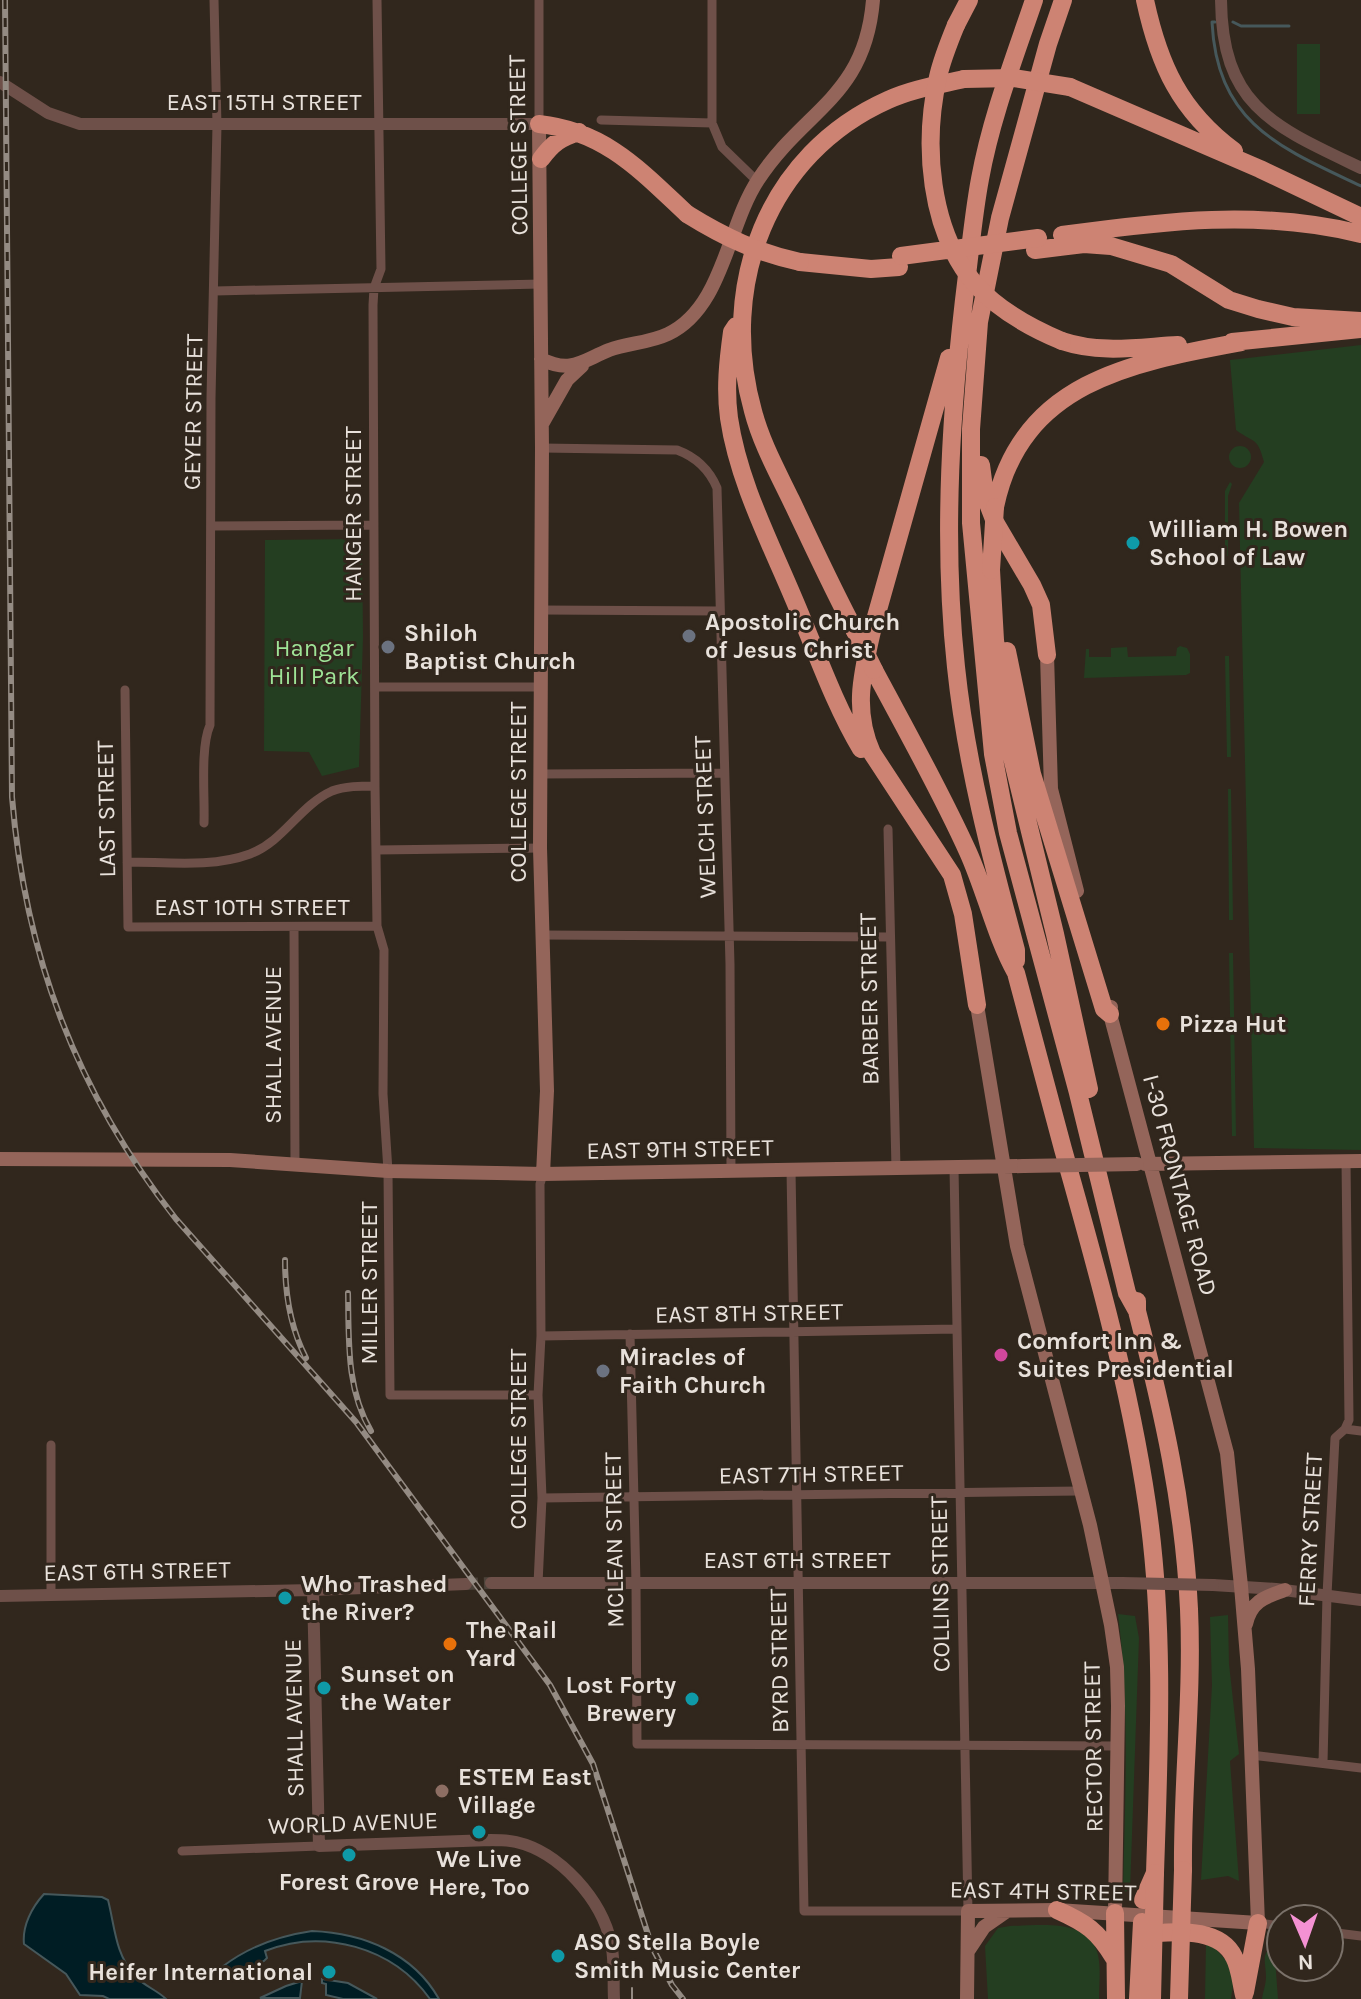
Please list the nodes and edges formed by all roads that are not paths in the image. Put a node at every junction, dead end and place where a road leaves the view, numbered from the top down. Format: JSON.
{"nodes":[{"id":1,"x":214,"y":0,"type":"edge"},
{"id":2,"x":377,"y":0,"type":"edge"},
{"id":3,"x":539,"y":0,"type":"edge"},
{"id":4,"x":712,"y":0,"type":"edge"},
{"id":5,"x":873,"y":0,"type":"edge"},
{"id":6,"x":969,"y":0,"type":"edge"},
{"id":7,"x":1034,"y":0,"type":"edge"},
{"id":8,"x":1063,"y":0,"type":"edge"},
{"id":9,"x":1145,"y":0,"type":"edge"},
{"id":10,"x":1221,"y":0,"type":"edge"},
{"id":11,"x":0,"y":82,"type":"edge"},
{"id":12,"x":601,"y":120,"type":"dead end"},
{"id":13,"x":712,"y":123,"type":"junction"},
{"id":14,"x":378,"y":124,"type":"junction"},
{"id":15,"x":539,"y":124,"type":"junction"},
{"id":16,"x":217,"y":125,"type":"junction"},
{"id":17,"x":579,"y":132,"type":"junction"},
{"id":18,"x":541,"y":159,"type":"junction"},
{"id":19,"x":1361,"y":168,"type":"edge"},
{"id":20,"x":1260,"y":169,"type":"junction"},
{"id":21,"x":757,"y":181,"type":"junction"},
{"id":22,"x":1361,"y":217,"type":"edge"},
{"id":23,"x":1361,"y":234,"type":"edge"},
{"id":24,"x":1036,"y":244,"type":"junction"},
{"id":25,"x":541,"y":284,"type":"junction"},
{"id":26,"x":374,"y":288,"type":"junction"},
{"id":27,"x":215,"y":291,"type":"junction"},
{"id":28,"x":963,"y":309,"type":"junction"},
{"id":29,"x":742,"y":317,"type":"junction"},
{"id":30,"x":1361,"y":321,"type":"edge"},
{"id":31,"x":979,"y":322,"type":"junction"},
{"id":32,"x":1361,"y":329,"type":"edge"},
{"id":33,"x":1242,"y":342,"type":"junction"},
{"id":34,"x":541,"y":359,"type":"junction"},
{"id":35,"x":591,"y":359,"type":"junction"},
{"id":36,"x":541,"y":378,"type":"junction"},
{"id":37,"x":567,"y":380,"type":"junction"},
{"id":38,"x":541,"y":424,"type":"junction"},
{"id":39,"x":542,"y":448,"type":"junction"},
{"id":40,"x":373,"y":525,"type":"junction"},
{"id":41,"x":212,"y":526,"type":"junction"},
{"id":42,"x":991,"y":570,"type":"junction"},
{"id":43,"x":541,"y":610,"type":"junction"},
{"id":44,"x":720,"y":611,"type":"junction"},
{"id":45,"x":1047,"y":655,"type":"joint"},
{"id":46,"x":375,"y":687,"type":"junction"},
{"id":47,"x":540,"y":687,"type":"junction"},
{"id":48,"x":125,"y":690,"type":"dead end"},
{"id":49,"x":723,"y":773,"type":"junction"},
{"id":50,"x":541,"y":774,"type":"junction"},
{"id":51,"x":375,"y":786,"type":"junction"},
{"id":52,"x":918,"y":822,"type":"junction"},
{"id":53,"x":204,"y":823,"type":"dead end"},
{"id":54,"x":888,"y":829,"type":"dead end"},
{"id":55,"x":540,"y":848,"type":"junction"},
{"id":56,"x":377,"y":850,"type":"junction"},
{"id":57,"x":127,"y":862,"type":"junction"},
{"id":58,"x":377,"y":926,"type":"junction"},
{"id":59,"x":128,"y":927,"type":"joint"},
{"id":60,"x":294,"y":927,"type":"junction"},
{"id":61,"x":542,"y":935,"type":"junction"},
{"id":62,"x":729,"y":936,"type":"junction"},
{"id":63,"x":889,"y":937,"type":"junction"},
{"id":64,"x":1016,"y":973,"type":"junction"},
{"id":65,"x":977,"y":1005,"type":"joint"},
{"id":66,"x":1110,"y":1014,"type":"junction"},
{"id":67,"x":0,"y":1159,"type":"edge"},
{"id":68,"x":1354,"y":1161,"type":"edge"},
{"id":69,"x":295,"y":1164,"type":"junction"},
{"id":70,"x":1144,"y":1164,"type":"junction"},
{"id":71,"x":896,"y":1168,"type":"junction"},
{"id":72,"x":954,"y":1168,"type":"junction"},
{"id":73,"x":1003,"y":1168,"type":"junction"},
{"id":74,"x":791,"y":1170,"type":"junction"},
{"id":75,"x":388,"y":1171,"type":"junction"},
{"id":76,"x":731,"y":1171,"type":"junction"},
{"id":77,"x":543,"y":1174,"type":"junction"},
{"id":78,"x":1137,"y":1311,"type":"junction"},
{"id":79,"x":1361,"y":1326,"type":"edge"},
{"id":80,"x":1349,"y":1327,"type":"junction"},
{"id":81,"x":957,"y":1329,"type":"junction"},
{"id":82,"x":793,"y":1332,"type":"junction"},
{"id":83,"x":630,"y":1334,"type":"junction"},
{"id":84,"x":541,"y":1336,"type":"junction"},
{"id":85,"x":538,"y":1395,"type":"junction"},
{"id":86,"x":1345,"y":1429,"type":"junction"},
{"id":87,"x":1361,"y":1431,"type":"edge"},
{"id":88,"x":51,"y":1445,"type":"dead end"},
{"id":89,"x":1080,"y":1491,"type":"junction"},
{"id":90,"x":960,"y":1492,"type":"junction"},
{"id":91,"x":796,"y":1494,"type":"junction"},
{"id":92,"x":633,"y":1496,"type":"junction"},
{"id":93,"x":542,"y":1498,"type":"junction"},
{"id":94,"x":961,"y":1581,"type":"junction"},
{"id":95,"x":798,"y":1582,"type":"junction"},
{"id":96,"x":491,"y":1583,"type":"tunnel mouth"},
{"id":97,"x":636,"y":1583,"type":"junction"},
{"id":98,"x":1103,"y":1583,"type":"junction"},
{"id":99,"x":466,"y":1584,"type":"tunnel mouth"},
{"id":100,"x":538,"y":1584,"type":"junction"},
{"id":101,"x":1241,"y":1586,"type":"junction"},
{"id":102,"x":313,"y":1590,"type":"junction"},
{"id":103,"x":1285,"y":1590,"type":"junction"},
{"id":104,"x":51,"y":1595,"type":"junction"},
{"id":105,"x":1327,"y":1595,"type":"junction"},
{"id":106,"x":0,"y":1596,"type":"edge"},
{"id":107,"x":1361,"y":1600,"type":"edge"},
{"id":108,"x":1244,"y":1632,"type":"junction"},
{"id":109,"x":801,"y":1744,"type":"junction"},
{"id":110,"x":965,"y":1744,"type":"junction"},
{"id":111,"x":1118,"y":1746,"type":"junction"},
{"id":112,"x":1251,"y":1755,"type":"junction"},
{"id":113,"x":1323,"y":1763,"type":"junction"},
{"id":114,"x":1361,"y":1768,"type":"edge"},
{"id":115,"x":319,"y":1846,"type":"junction"},
{"id":116,"x":182,"y":1851,"type":"dead end"},
{"id":117,"x":1155,"y":1873,"type":"junction"},
{"id":118,"x":1057,"y":1910,"type":"junction"},
{"id":119,"x":804,"y":1911,"type":"joint"},
{"id":120,"x":968,"y":1911,"type":"junction"},
{"id":121,"x":1007,"y":1911,"type":"junction"},
{"id":122,"x":1115,"y":1913,"type":"junction"},
{"id":123,"x":1258,"y":1923,"type":"junction"},
{"id":124,"x":1265,"y":1924,"type":"edge"},
{"id":125,"x":967,"y":1951,"type":"junction"},
{"id":126,"x":1117,"y":1962,"type":"junction"},
{"id":127,"x":1244,"y":1997,"type":"edge"},
{"id":128,"x":614,"y":1999,"type":"edge"},
{"id":129,"x":967,"y":1999,"type":"edge"},
{"id":130,"x":1116,"y":1999,"type":"edge"},
{"id":131,"x":1138,"y":1999,"type":"edge"},
{"id":132,"x":1152,"y":1999,"type":"edge"},
{"id":133,"x":1179,"y":1999,"type":"edge"}],
"edges":[{"from":1,"to":16,"type":"street","name":"GEYER STREET"},
{"from":2,"to":14,"type":"street","name":"HANGER STREET"},
{"from":3,"to":15,"type":"street","name":"COLLEGE STREET"},
{"from":4,"to":13,"type":"street"},
{"from":5,"to":21,"type":"main road"},
{"from":6,"to":33,"type":"highway","bridge":true},
{"from":7,"to":28,"type":"highway"},
{"from":8,"to":31,"type":"highway"},
{"from":9,"to":20,"type":"highway"},
{"from":10,"to":19,"type":"street"},
{"from":11,"to":16,"type":"street","name":"EAST 15TH STREET"},
{"from":12,"to":13,"type":"street"},
{"from":13,"to":21,"type":"street"},
{"from":14,"to":15,"type":"street","name":"EAST 15TH STREET"},
{"from":14,"to":16,"type":"street","name":"EAST 15TH STREET"},
{"from":14,"to":26,"type":"street","name":"HANGER STREET"},
{"from":15,"to":17,"type":"highway"},
{"from":15,"to":18,"type":"main road","name":"COLLEGE STREET"},
{"from":16,"to":27,"type":"street","name":"GEYER STREET"},
{"from":17,"to":18,"type":"highway"},
{"from":17,"to":24,"type":"highway","bridge":true},
{"from":18,"to":25,"type":"main road","name":"COLLEGE STREET"},
{"from":20,"to":22,"type":"highway"},
{"from":20,"to":29,"type":"highway","bridge":true},
{"from":21,"to":35,"type":"main road"},
{"from":23,"to":24,"type":"highway"},
{"from":24,"to":30,"type":"highway"},
{"from":25,"to":26,"type":"street"},
{"from":25,"to":34,"type":"main road","name":"COLLEGE STREET"},
{"from":26,"to":27,"type":"street"},
{"from":26,"to":40,"type":"street","name":"HANGER STREET"},
{"from":27,"to":41,"type":"street","name":"GEYER STREET"},
{"from":28,"to":52,"type":"highway"},
{"from":28,"to":64,"type":"highway"},
{"from":29,"to":52,"type":"highway"},
{"from":29,"to":64,"type":"highway","bridge":true},
{"from":31,"to":45,"type":"highway"},
{"from":31,"to":78,"type":"highway"},
{"from":32,"to":33,"type":"highway"},
{"from":33,"to":42,"type":"highway","bridge":true},
{"from":34,"to":35,"type":"main road"},
{"from":34,"to":36,"type":"main road","name":"COLLEGE STREET"},
{"from":35,"to":37,"type":"main road"},
{"from":36,"to":37,"type":"main road"},
{"from":36,"to":38,"type":"main road","name":"COLLEGE STREET"},
{"from":37,"to":38,"type":"main road"},
{"from":38,"to":39,"type":"main road","name":"COLLEGE STREET"},
{"from":39,"to":43,"type":"main road","name":"COLLEGE STREET"},
{"from":39,"to":44,"type":"street","name":"WELCH STREET"},
{"from":40,"to":41,"type":"street"},
{"from":40,"to":46,"type":"street","name":"HANGER STREET"},
{"from":41,"to":53,"type":"street","name":"GEYER STREET"},
{"from":42,"to":66,"type":"highway"},
{"from":42,"to":78,"type":"highway"},
{"from":43,"to":44,"type":"street"},
{"from":43,"to":47,"type":"main road","name":"COLLEGE STREET"},
{"from":44,"to":49,"type":"street","name":"WELCH STREET"},
{"from":45,"to":66,"type":"main road","name":"I-30 FRONTAGE ROAD"},
{"from":46,"to":47,"type":"street"},
{"from":46,"to":51,"type":"street","name":"HANGER STREET"},
{"from":47,"to":50,"type":"main road","name":"COLLEGE STREET"},
{"from":48,"to":57,"type":"street","name":"LAST STREET"},
{"from":49,"to":50,"type":"street"},
{"from":49,"to":62,"type":"street","name":"WELCH STREET"},
{"from":50,"to":55,"type":"main road","name":"COLLEGE STREET"},
{"from":51,"to":56,"type":"street","name":"HANGER STREET"},
{"from":51,"to":57,"type":"street"},
{"from":52,"to":65,"type":"highway"},
{"from":54,"to":63,"type":"street","name":"BARBER STREET"},
{"from":55,"to":56,"type":"street"},
{"from":55,"to":61,"type":"main road","name":"COLLEGE STREET"},
{"from":56,"to":58,"type":"street","name":"HANGER STREET"},
{"from":57,"to":59,"type":"street","name":"LAST STREET"},
{"from":58,"to":60,"type":"street","name":"EAST 10TH STREET"},
{"from":58,"to":75,"type":"street","name":"HANGER STREET"},
{"from":59,"to":60,"type":"street","name":"EAST 10TH STREET"},
{"from":60,"to":69,"type":"street","name":"SHALL AVENUE"},
{"from":61,"to":62,"type":"street"},
{"from":61,"to":77,"type":"main road","name":"COLLEGE STREET"},
{"from":62,"to":63,"type":"street"},
{"from":62,"to":76,"type":"street","name":"WELCH STREET"},
{"from":63,"to":71,"type":"street","name":"BARBER STREET"},
{"from":64,"to":117,"type":"highway"},
{"from":65,"to":73,"type":"main road"},
{"from":66,"to":70,"type":"main road","name":"I-30 FRONTAGE ROAD"},
{"from":67,"to":69,"type":"main road","name":"EAST 9TH STREET"},
{"from":68,"to":70,"type":"main road","name":"EAST 9TH STREET"},
{"from":68,"to":80,"type":"street","name":"FERRY STREET"},
{"from":69,"to":75,"type":"main road","name":"EAST 9TH STREET"},
{"from":70,"to":73,"type":"main road","name":"EAST 9TH STREET","bridge":true},
{"from":70,"to":101,"type":"main road","name":"I-30 FRONTAGE ROAD"},
{"from":71,"to":72,"type":"main road","name":"EAST 9TH STREET"},
{"from":71,"to":74,"type":"main road","name":"EAST 9TH STREET"},
{"from":72,"to":73,"type":"main road","name":"EAST 9TH STREET"},
{"from":72,"to":81,"type":"street","name":"COLLINS STREET"},
{"from":73,"to":89,"type":"main road"},
{"from":74,"to":76,"type":"main road","name":"EAST 9TH STREET"},
{"from":74,"to":82,"type":"street","name":"BYRD STREET"},
{"from":75,"to":77,"type":"main road","name":"EAST 9TH STREET"},
{"from":75,"to":85,"type":"street","name":"MILLER STREET"},
{"from":76,"to":77,"type":"main road","name":"EAST 9TH STREET"},
{"from":77,"to":84,"type":"street","name":"COLLEGE STREET"},
{"from":78,"to":133,"type":"highway","bridge":true},
{"from":79,"to":80,"type":"street"},
{"from":80,"to":86,"type":"street","name":"FERRY STREET"},
{"from":81,"to":82,"type":"street","name":"EAST 8TH STREET"},
{"from":81,"to":90,"type":"street","name":"COLLINS STREET"},
{"from":82,"to":83,"type":"street","name":"EAST 8TH STREET"},
{"from":82,"to":91,"type":"street","name":"BYRD STREET"},
{"from":83,"to":84,"type":"street","name":"EAST 8TH STREET"},
{"from":83,"to":92,"type":"street","name":"MCLEAN STREET"},
{"from":84,"to":85,"type":"street","name":"COLLEGE STREET"},
{"from":85,"to":93,"type":"street","name":"COLLEGE STREET"},
{"from":86,"to":87,"type":"street"},
{"from":86,"to":105,"type":"street","name":"FERRY STREET"},
{"from":88,"to":104,"type":"street"},
{"from":89,"to":90,"type":"street","name":"EAST 7TH STREET"},
{"from":89,"to":98,"type":"main road"},
{"from":90,"to":91,"type":"street","name":"EAST 7TH STREET"},
{"from":90,"to":94,"type":"street","name":"COLLINS STREET"},
{"from":91,"to":92,"type":"street","name":"EAST 7TH STREET"},
{"from":91,"to":95,"type":"street","name":"BYRD STREET"},
{"from":92,"to":93,"type":"street","name":"EAST 7TH STREET"},
{"from":92,"to":97,"type":"street","name":"MCLEAN STREET"},
{"from":93,"to":100,"type":"street","name":"COLLEGE STREET"},
{"from":94,"to":95,"type":"street","name":"EAST 6TH STREET"},
{"from":94,"to":98,"type":"street","name":"EAST 6TH STREET"},
{"from":94,"to":110,"type":"street","name":"COLLINS STREET"},
{"from":95,"to":97,"type":"street","name":"EAST 6TH STREET"},
{"from":95,"to":109,"type":"street","name":"BYRD STREET"},
{"from":96,"to":100,"type":"street","name":"EAST 6TH STREET"},
{"from":97,"to":100,"type":"street","name":"EAST 6TH STREET"},
{"from":97,"to":109,"type":"street","name":"MCLEAN STREET"},
{"from":98,"to":101,"type":"street","name":"EAST 6TH STREET","bridge":true},
{"from":98,"to":111,"type":"main road","name":"RECTOR STREET"},
{"from":99,"to":102,"type":"street","name":"EAST 6TH STREET"},
{"from":101,"to":103,"type":"street"},
{"from":101,"to":108,"type":"main road","name":"I-30 FRONTAGE ROAD"},
{"from":102,"to":104,"type":"street","name":"EAST 6TH STREET"},
{"from":102,"to":115,"type":"street","name":"SHALL AVENUE"},
{"from":103,"to":105,"type":"street"},
{"from":103,"to":108,"type":"main road"},
{"from":104,"to":106,"type":"street","name":"EAST 6TH STREET"},
{"from":105,"to":107,"type":"street"},
{"from":105,"to":113,"type":"street","name":"FERRY STREET"},
{"from":108,"to":112,"type":"main road","name":"I-30 FRONTAGE ROAD"},
{"from":109,"to":110,"type":"street"},
{"from":109,"to":119,"type":"street","name":"BYRD STREET"},
{"from":110,"to":111,"type":"street"},
{"from":110,"to":120,"type":"street","name":"COLLINS STREET"},
{"from":111,"to":122,"type":"main road","name":"RECTOR STREET"},
{"from":112,"to":113,"type":"street"},
{"from":112,"to":123,"type":"main road","name":"I-30 FRONTAGE ROAD"},
{"from":113,"to":114,"type":"street"},
{"from":115,"to":116,"type":"street","name":"WORLD AVENUE"},
{"from":115,"to":128,"type":"street","name":"WORLD AVENUE"},
{"from":117,"to":131,"type":"highway","bridge":true},
{"from":117,"to":132,"type":"highway","bridge":true},
{"from":118,"to":121,"type":"main road","name":"EAST 4TH STREET"},
{"from":118,"to":122,"type":"main road","name":"EAST 4TH STREET"},
{"from":118,"to":126,"type":"highway"},
{"from":119,"to":120,"type":"street","name":"EAST 4TH STREET"},
{"from":120,"to":121,"type":"main road","name":"EAST 4TH STREET"},
{"from":120,"to":125,"type":"main road","name":"COLLINS STREET"},
{"from":121,"to":125,"type":"main road"},
{"from":122,"to":123,"type":"main road","name":"EAST 4TH STREET"},
{"from":122,"to":126,"type":"highway"},
{"from":123,"to":124,"type":"street","name":"EAST 4TH STREET"},
{"from":123,"to":127,"type":"highway"},
{"from":125,"to":129,"type":"main road","name":"COLLINS STREET"},
{"from":126,"to":130,"type":"highway"},
{"from":127,"to":131,"type":"highway"}]}
